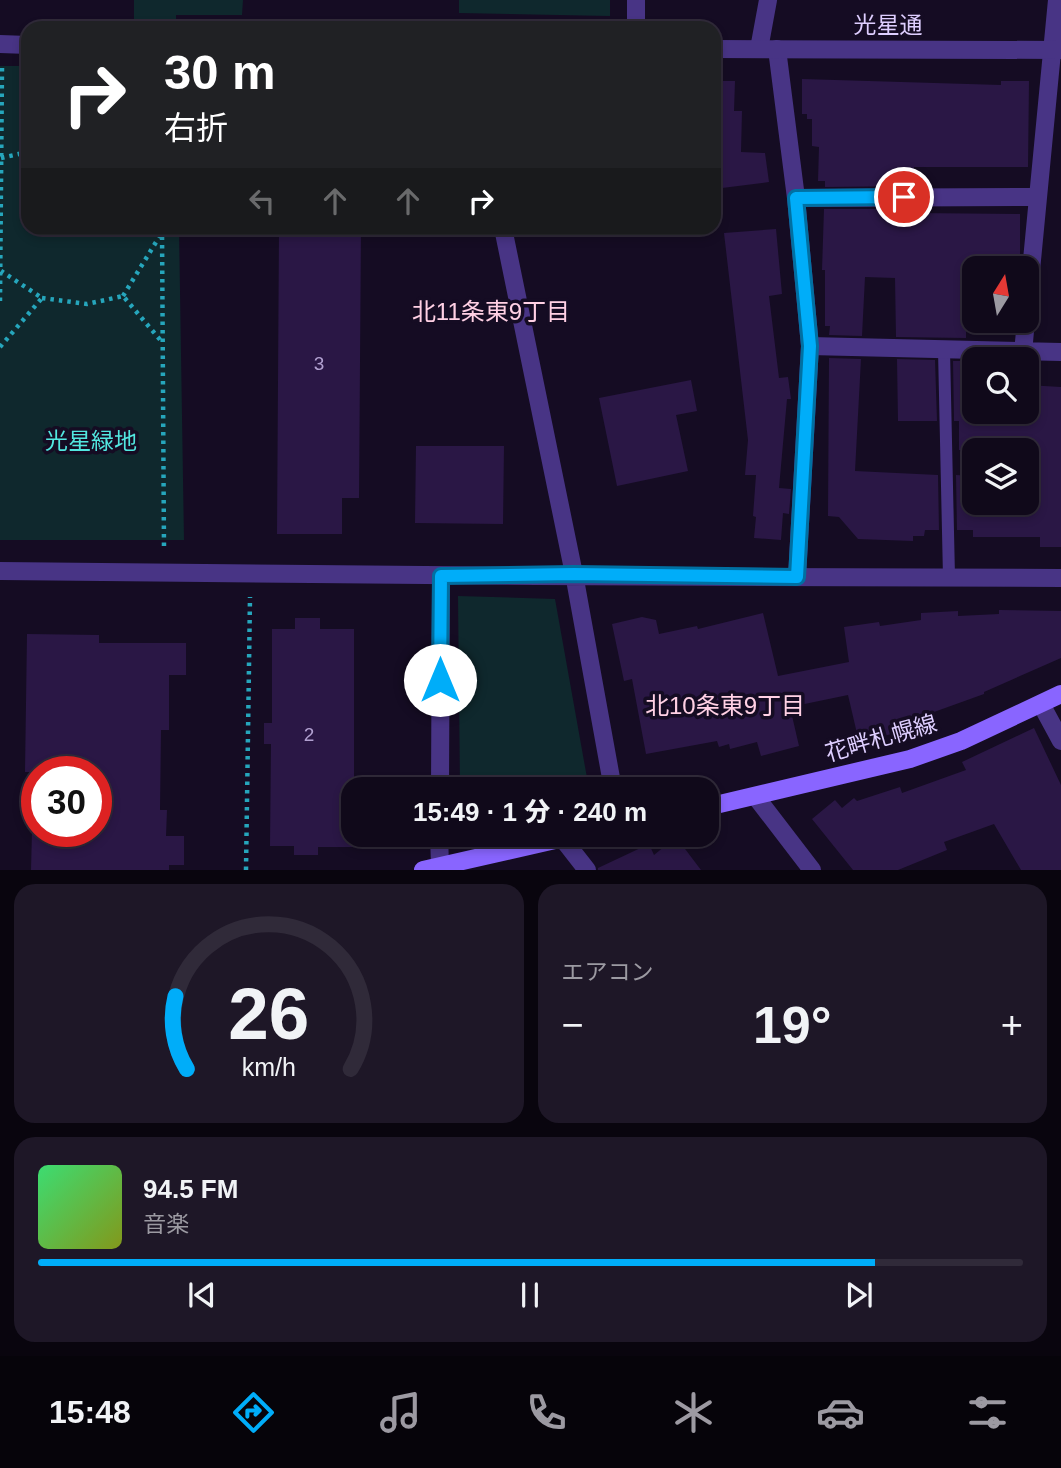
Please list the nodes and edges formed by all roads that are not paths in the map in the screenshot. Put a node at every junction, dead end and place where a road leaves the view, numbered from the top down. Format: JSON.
{"nodes":[{"id":1,"x":636,"y":0,"type":"edge"},
{"id":2,"x":768,"y":0,"type":"edge"},
{"id":3,"x":1057,"y":0,"type":"edge"},
{"id":4,"x":636,"y":21,"type":"edge"},
{"id":5,"x":0,"y":44,"type":"edge"},
{"id":6,"x":21,"y":44,"type":"edge"},
{"id":7,"x":721,"y":49,"type":"edge"},
{"id":8,"x":768,"y":49,"type":"junction"},
{"id":9,"x":1057,"y":50,"type":"edge"},
{"id":10,"x":1038,"y":197,"type":"junction"},
{"id":11,"x":796,"y":198,"type":"junction"},
{"id":12,"x":504,"y":235,"type":"edge"},
{"id":13,"x":1032,"y":256,"type":"edge"},
{"id":14,"x":810,"y":346,"type":"junction"},
{"id":15,"x":944,"y":350,"type":"junction"},
{"id":16,"x":962,"y":350,"type":"edge"},
{"id":17,"x":1039,"y":352,"type":"edge"},
{"id":18,"x":1061,"y":352,"type":"edge"},
{"id":19,"x":0,"y":571,"type":"edge"},
{"id":20,"x":574,"y":574,"type":"junction"},
{"id":21,"x":441,"y":576,"type":"junction"},
{"id":22,"x":797,"y":577,"type":"junction"},
{"id":23,"x":949,"y":578,"type":"junction"},
{"id":24,"x":1061,"y":578,"type":"edge"},
{"id":25,"x":1061,"y":694,"type":"edge"},
{"id":26,"x":1041,"y":704,"type":"junction"},
{"id":27,"x":1061,"y":741,"type":"edge"},
{"id":28,"x":440,"y":777,"type":"edge"},
{"id":29,"x":611,"y":777,"type":"edge"},
{"id":30,"x":756,"y":797,"type":"junction"},
{"id":31,"x":719,"y":805,"type":"edge"},
{"id":32,"x":436,"y":847,"type":"edge"},
{"id":33,"x":521,"y":847,"type":"edge"},
{"id":34,"x":576,"y":847,"type":"edge"},
{"id":35,"x":431,"y":867,"type":"edge"},
{"id":36,"x":587,"y":870,"type":"edge"},
{"id":37,"x":812,"y":870,"type":"edge"}],
"edges":[{"from":1,"to":4,"type":"street"},
{"from":2,"to":8,"type":"street"},
{"from":3,"to":9,"type":"street"},
{"from":5,"to":6,"type":"street"},
{"from":7,"to":8,"type":"street","name":"光星通"},
{"from":8,"to":9,"type":"street","name":"光星通"},
{"from":8,"to":11,"type":"street"},
{"from":9,"to":10,"type":"street"},
{"from":10,"to":11,"type":"street"},
{"from":10,"to":13,"type":"street"},
{"from":11,"to":14,"type":"street"},
{"from":12,"to":20,"type":"street"},
{"from":14,"to":15,"type":"street"},
{"from":14,"to":22,"type":"street"},
{"from":15,"to":16,"type":"street"},
{"from":15,"to":23,"type":"lane"},
{"from":17,"to":18,"type":"street"},
{"from":19,"to":21,"type":"street"},
{"from":20,"to":21,"type":"street"},
{"from":20,"to":22,"type":"street"},
{"from":20,"to":29,"type":"street"},
{"from":21,"to":28,"type":"street"},
{"from":22,"to":23,"type":"street"},
{"from":23,"to":24,"type":"street"},
{"from":25,"to":26,"type":"main road","name":"花畔札幌線"},
{"from":26,"to":27,"type":"street"},
{"from":26,"to":30,"type":"main road","name":"花畔札幌線"},
{"from":30,"to":31,"type":"main road","name":"花畔札幌線"},
{"from":30,"to":37,"type":"street"},
{"from":32,"to":35,"type":"street"},
{"from":33,"to":35,"type":"main road"},
{"from":34,"to":36,"type":"street"}]}
